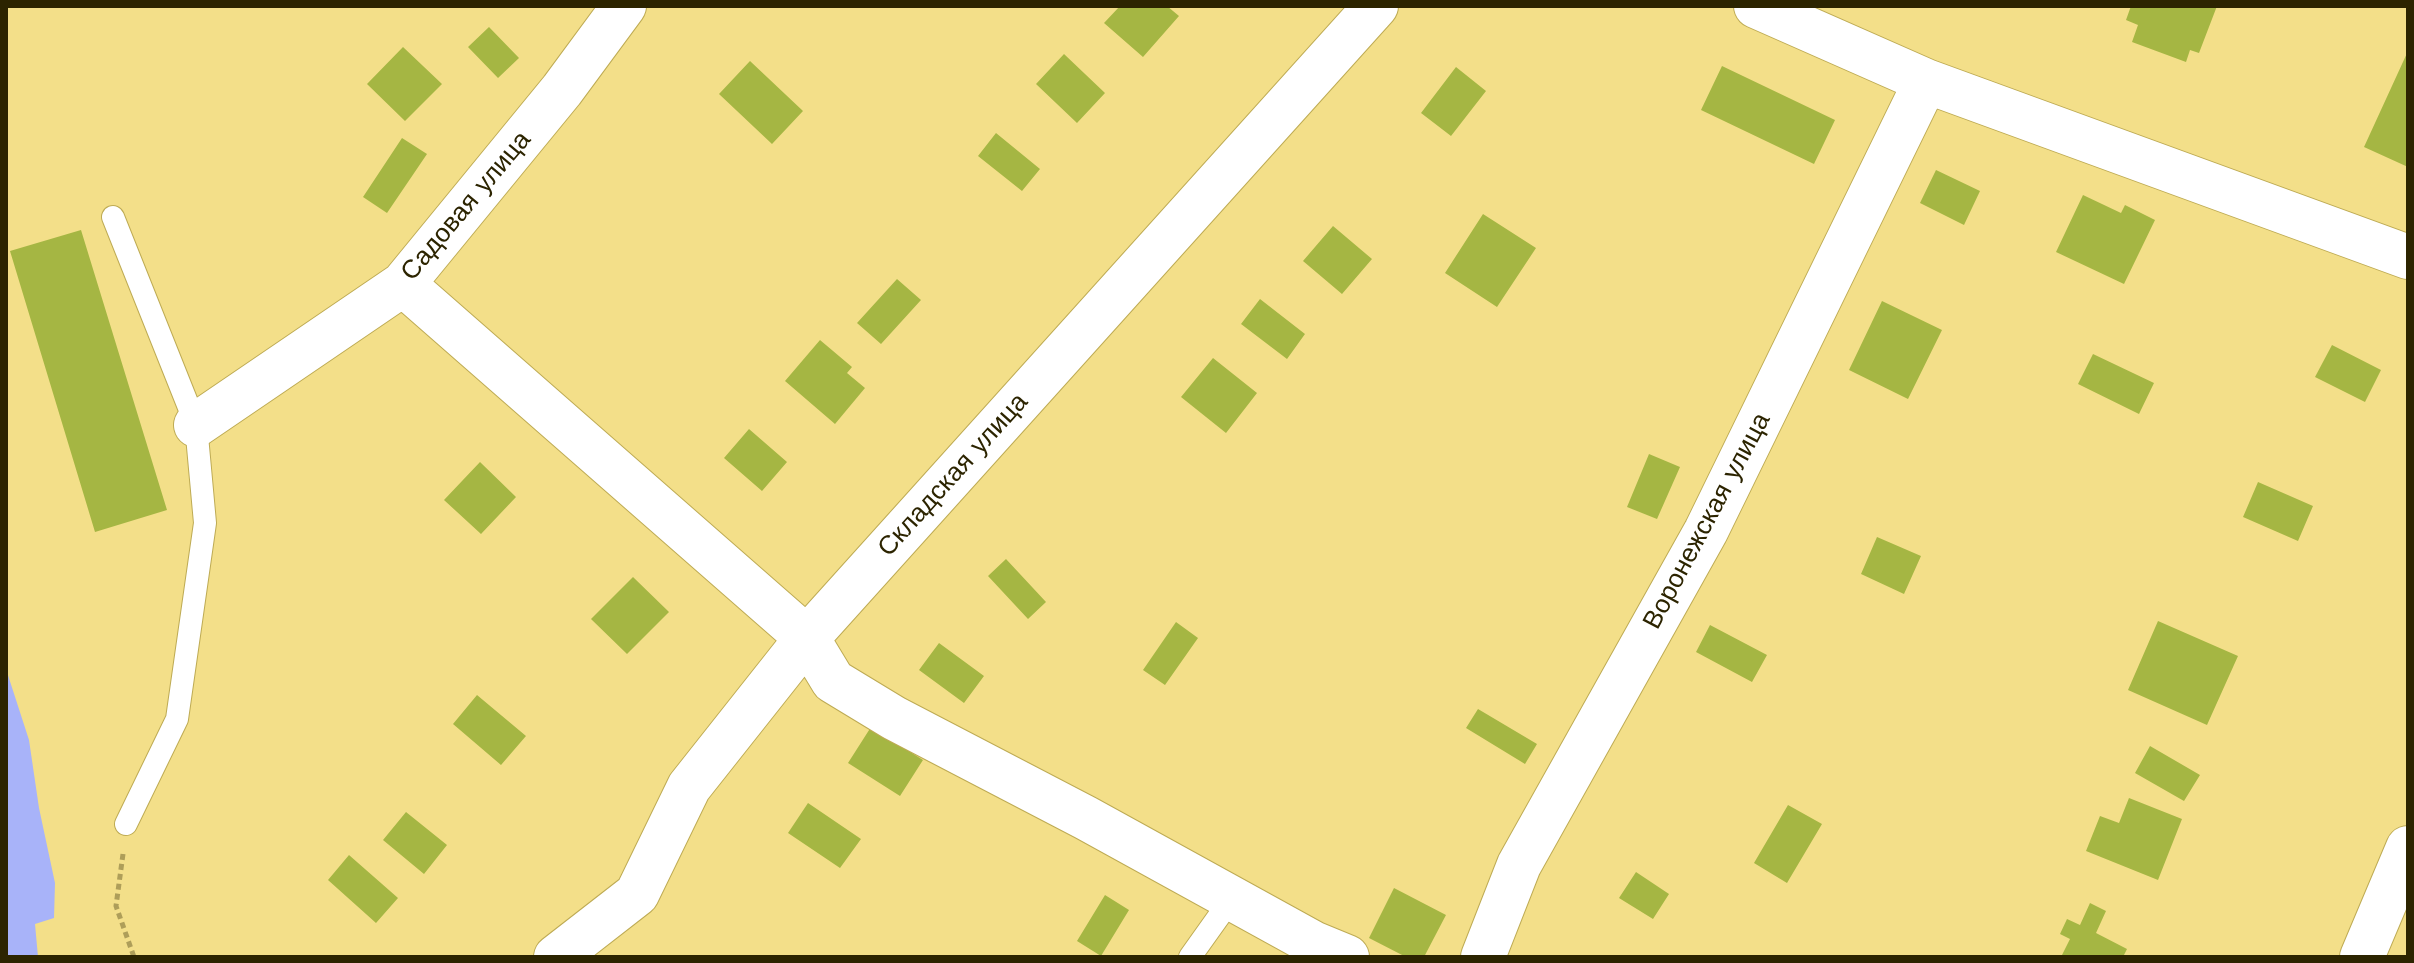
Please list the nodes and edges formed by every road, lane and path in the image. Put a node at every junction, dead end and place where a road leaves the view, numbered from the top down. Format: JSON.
{"nodes":[{"id":1,"x":624,"y":6,"type":"edge"},
{"id":2,"x":1376,"y":6,"type":"edge"},
{"id":3,"x":1756,"y":6,"type":"edge"},
{"id":4,"x":1926,"y":81,"type":"junction"},
{"id":5,"x":113,"y":217,"type":"dead end"},
{"id":6,"x":2408,"y":257,"type":"edge"},
{"id":7,"x":403,"y":284,"type":"junction"},
{"id":8,"x":196,"y":425,"type":"junction"},
{"id":9,"x":807,"y":638,"type":"junction"},
{"id":10,"x":126,"y":824,"type":"joint"},
{"id":11,"x":2408,"y":848,"type":"edge"},
{"id":12,"x":1232,"y":898,"type":"junction"},
{"id":13,"x":134,"y":957,"type":"edge"},
{"id":14,"x":556,"y":957,"type":"edge"},
{"id":15,"x":1190,"y":957,"type":"edge"},
{"id":16,"x":1347,"y":957,"type":"edge"},
{"id":17,"x":1483,"y":957,"type":"edge"},
{"id":18,"x":2362,"y":957,"type":"edge"}],
"edges":[{"from":1,"to":7,"type":"street","name":"Садовая улица"},
{"from":2,"to":9,"type":"street","name":"Складская улица"},
{"from":3,"to":4,"type":"street"},
{"from":4,"to":6,"type":"street"},
{"from":4,"to":17,"type":"street","name":"Воронежская улица"},
{"from":5,"to":8,"type":"lane"},
{"from":7,"to":8,"type":"street","name":"Садовая улица"},
{"from":7,"to":9,"type":"street"},
{"from":8,"to":10,"type":"lane"},
{"from":9,"to":12,"type":"street"},
{"from":9,"to":14,"type":"street","name":"Складская улица"},
{"from":10,"to":13,"type":"path"},
{"from":11,"to":18,"type":"street"},
{"from":12,"to":15,"type":"lane"},
{"from":12,"to":16,"type":"street"}]}
